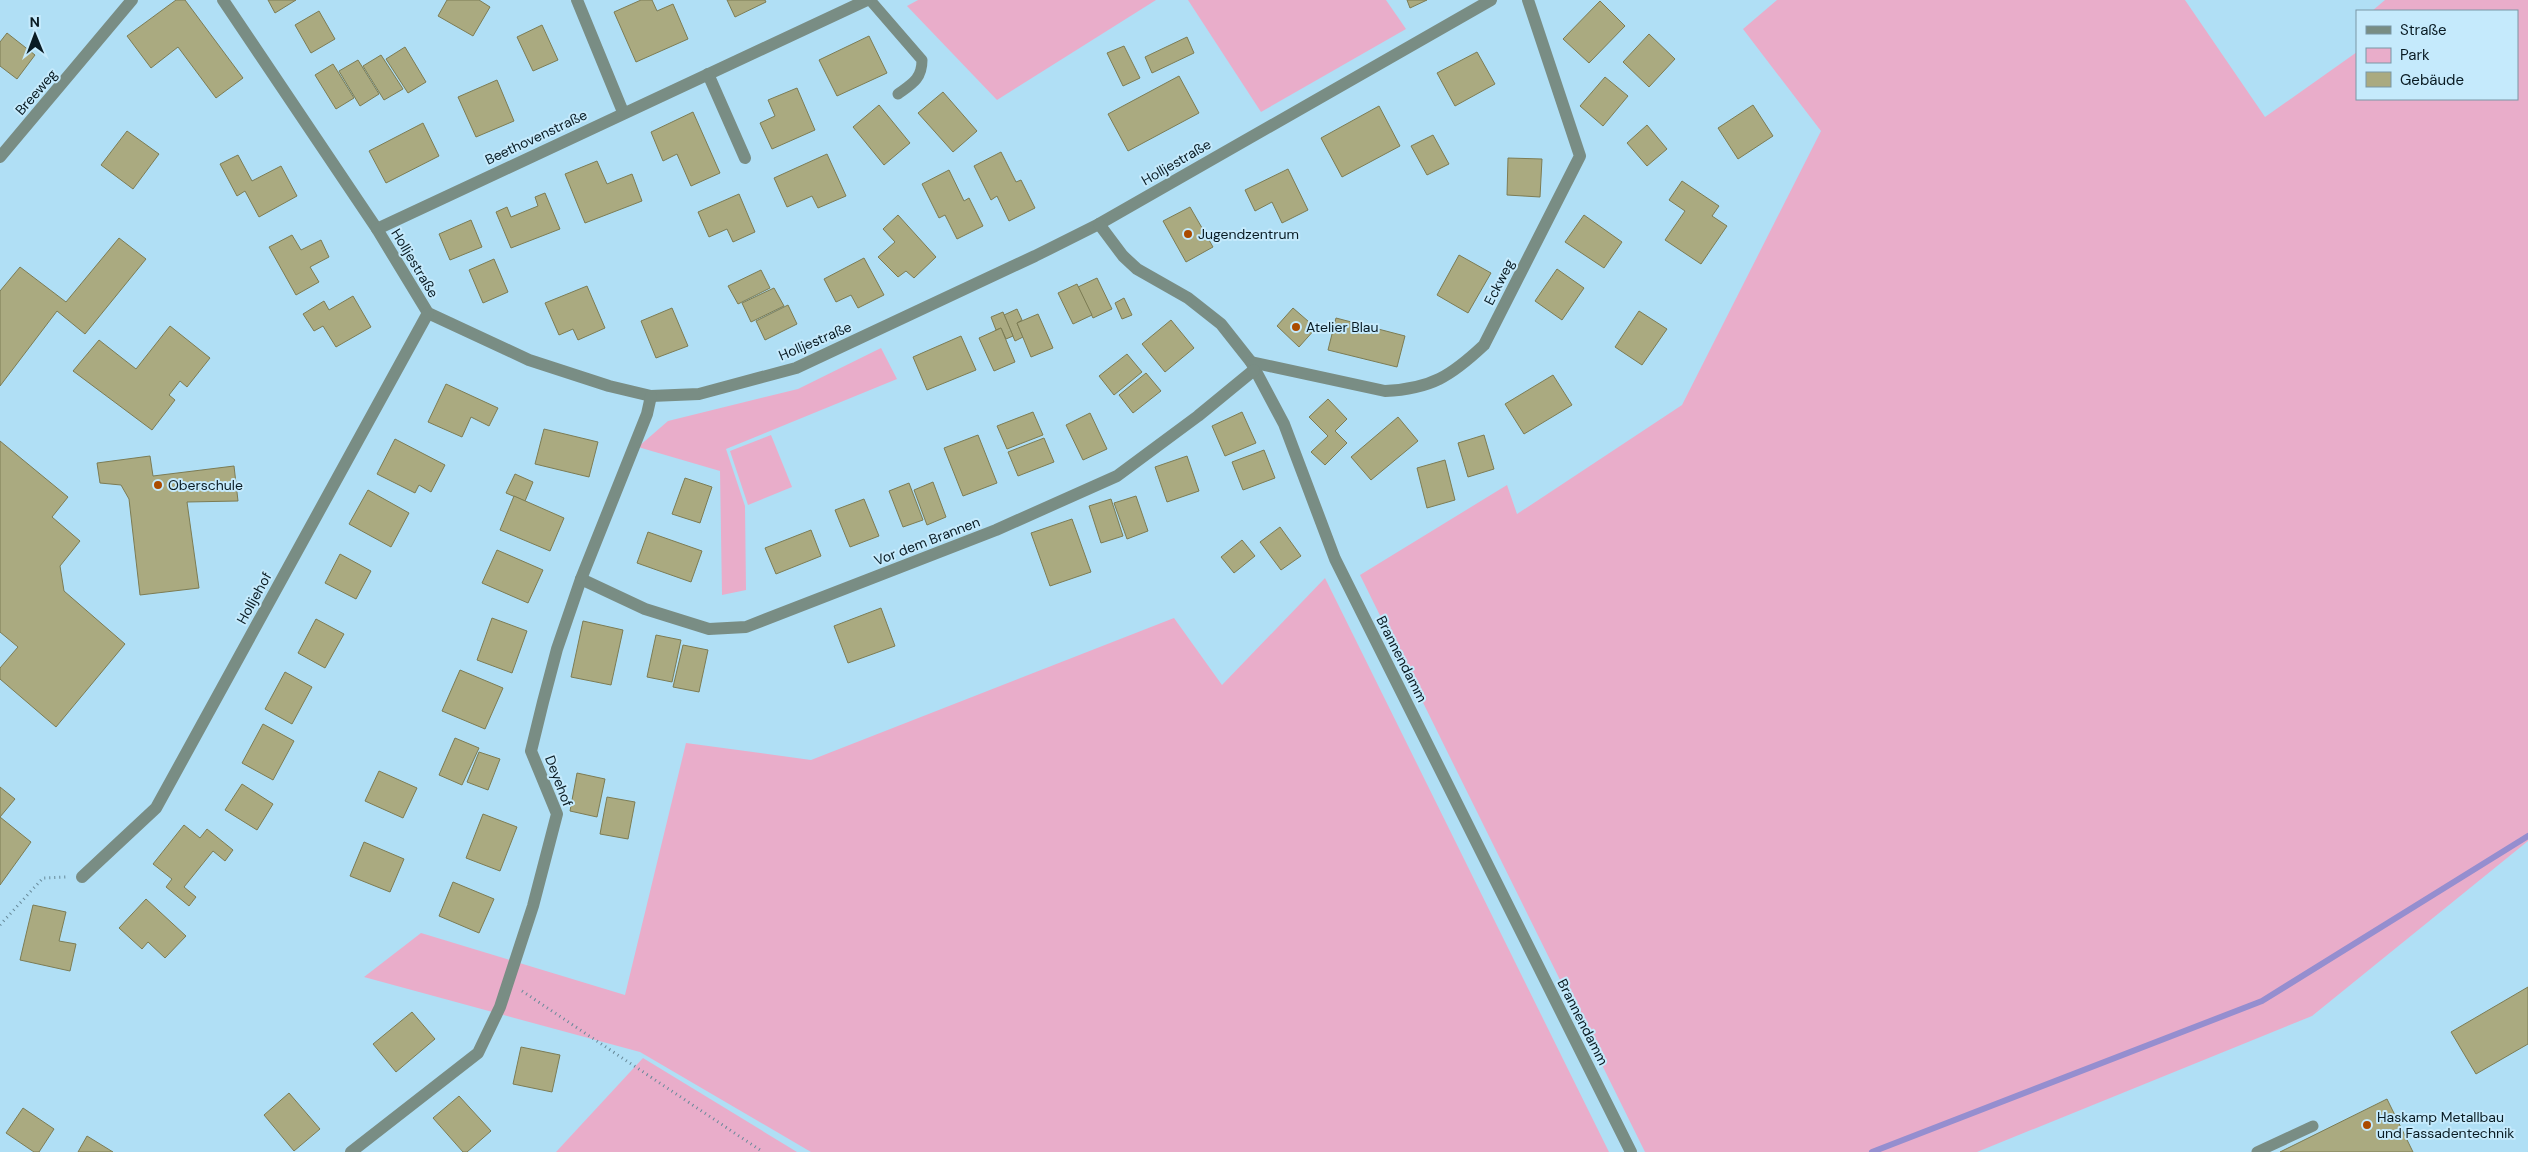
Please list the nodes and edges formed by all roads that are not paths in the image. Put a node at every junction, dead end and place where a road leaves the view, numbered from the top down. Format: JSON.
{"nodes":[{"id":1,"x":132,"y":0,"type":"edge"},
{"id":2,"x":223,"y":0,"type":"edge"},
{"id":3,"x":577,"y":0,"type":"edge"},
{"id":4,"x":869,"y":0,"type":"edge"},
{"id":5,"x":1491,"y":0,"type":"edge"},
{"id":6,"x":1528,"y":0,"type":"edge"},
{"id":7,"x":708,"y":74,"type":"junction"},
{"id":8,"x":898,"y":94,"type":"dead end"},
{"id":9,"x":623,"y":112,"type":"junction"},
{"id":10,"x":0,"y":157,"type":"edge"},
{"id":11,"x":745,"y":158,"type":"dead end"},
{"id":12,"x":1099,"y":224,"type":"junction"},
{"id":13,"x":377,"y":228,"type":"junction"},
{"id":14,"x":428,"y":313,"type":"junction"},
{"id":15,"x":1252,"y":366,"type":"junction"},
{"id":16,"x":651,"y":396,"type":"junction"},
{"id":17,"x":581,"y":579,"type":"junction"},
{"id":18,"x":82,"y":877,"type":"road end"},
{"id":19,"x":2313,"y":1126,"type":"dead end"},
{"id":20,"x":350,"y":1152,"type":"edge"},
{"id":21,"x":1631,"y":1152,"type":"edge"},
{"id":22,"x":2257,"y":1152,"type":"edge"}],
"edges":[{"from":1,"to":10,"type":"street","name":"Breeweg"},
{"from":2,"to":13,"type":"street","name":"Holljestraße"},
{"from":3,"to":9,"type":"street"},
{"from":4,"to":7,"type":"street","name":"Beethovenstraße"},
{"from":4,"to":8,"type":"lane"},
{"from":5,"to":12,"type":"street","name":"Holljestraße"},
{"from":6,"to":15,"type":"street","name":"Eckweg"},
{"from":7,"to":9,"type":"street","name":"Beethovenstraße"},
{"from":7,"to":11,"type":"street"},
{"from":9,"to":13,"type":"street","name":"Beethovenstraße"},
{"from":12,"to":15,"type":"street","name":"Brannendamm"},
{"from":12,"to":16,"type":"street","name":"Holljestraße"},
{"from":13,"to":14,"type":"street","name":"Holljestraße"},
{"from":14,"to":16,"type":"street","name":"Holljestraße"},
{"from":14,"to":18,"type":"street","name":"Holljehof"},
{"from":15,"to":17,"type":"street","name":"Vor dem Brannen"},
{"from":15,"to":21,"type":"street","name":"Brannendamm"},
{"from":16,"to":17,"type":"street","name":"Deyehof"},
{"from":17,"to":20,"type":"street","name":"Deyehof"},
{"from":19,"to":22,"type":"lane"}]}
